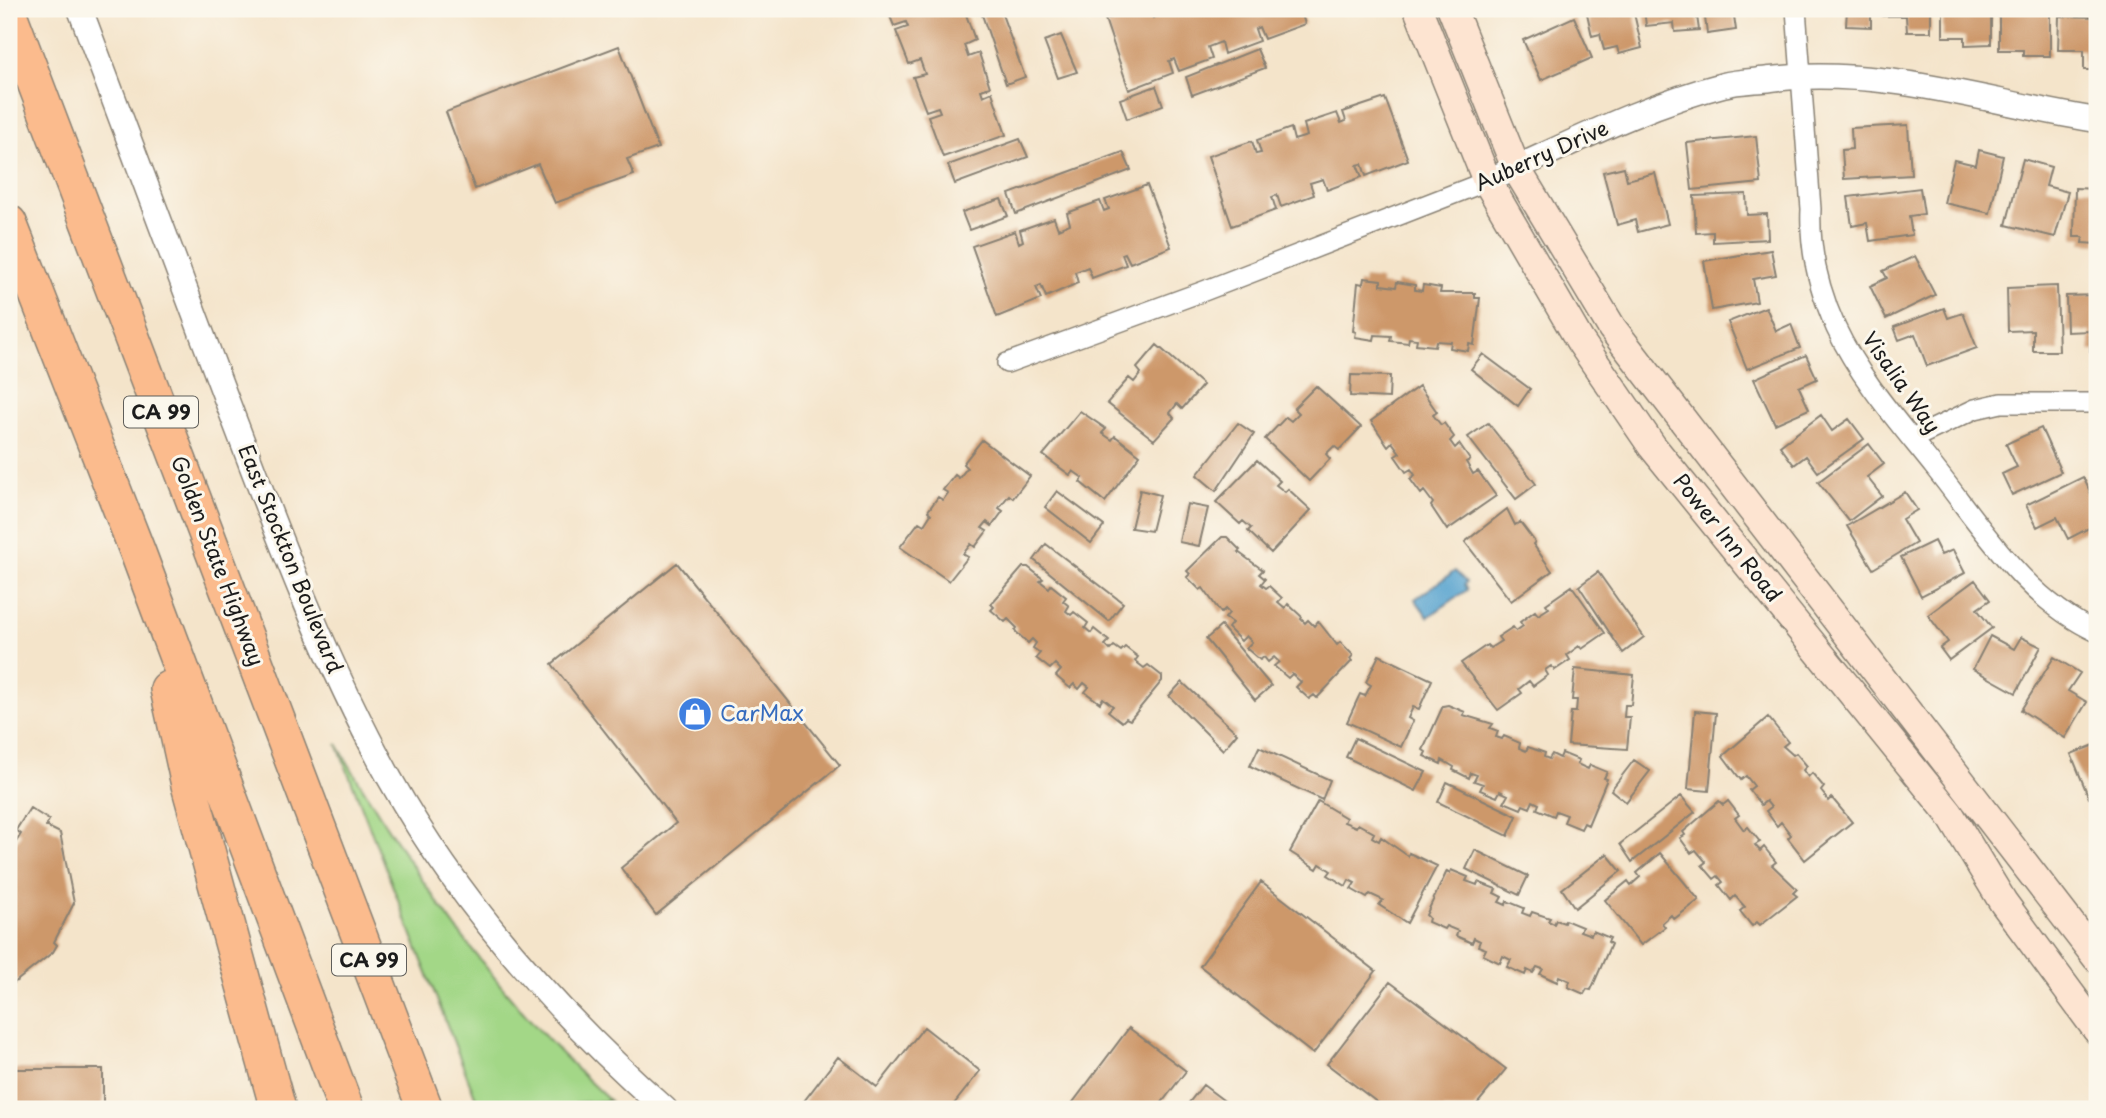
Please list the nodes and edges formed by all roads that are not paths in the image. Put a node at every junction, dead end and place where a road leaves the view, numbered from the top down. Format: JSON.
{"nodes":[{"id":1,"x":80,"y":9,"type":"edge"},
{"id":2,"x":1418,"y":9,"type":"edge"},
{"id":3,"x":1452,"y":9,"type":"edge"},
{"id":4,"x":1797,"y":9,"type":"edge"},
{"id":5,"x":9,"y":14,"type":"edge"},
{"id":6,"x":1801,"y":76,"type":"junction"},
{"id":7,"x":2097,"y":120,"type":"edge"},
{"id":8,"x":1516,"y":169,"type":"junction"},
{"id":9,"x":1487,"y":181,"type":"junction"},
{"id":10,"x":9,"y":223,"type":"edge"},
{"id":11,"x":1007,"y":363,"type":"dead end"},
{"id":12,"x":2097,"y":403,"type":"edge"},
{"id":13,"x":1912,"y":439,"type":"junction"},
{"id":14,"x":138,"y":553,"type":"junction"},
{"id":15,"x":2097,"y":632,"type":"edge"},
{"id":16,"x":312,"y":811,"type":"junction"},
{"id":17,"x":2097,"y":958,"type":"edge"},
{"id":18,"x":2097,"y":1030,"type":"edge"},
{"id":19,"x":278,"y":1109,"type":"edge"},
{"id":20,"x":345,"y":1109,"type":"edge"},
{"id":21,"x":425,"y":1109,"type":"edge"},
{"id":22,"x":446,"y":1109,"type":"edge"},
{"id":23,"x":665,"y":1109,"type":"edge"}],
"edges":[{"from":1,"to":23,"type":"street","name":"East Stockton Boulevard"},
{"from":2,"to":9,"type":"main road","name":"Power Inn Road"},
{"from":3,"to":8,"type":"main road","name":"Power Inn Road"},
{"from":4,"to":6,"type":"street","name":"Visalia Way"},
{"from":5,"to":16,"type":"highway","name":"Golden State Highway","number":"CA 99"},
{"from":6,"to":7,"type":"street","name":"Auberry Drive"},
{"from":6,"to":8,"type":"street","name":"Auberry Drive"},
{"from":6,"to":13,"type":"street","name":"Visalia Way"},
{"from":8,"to":9,"type":"street","name":"Auberry Drive"},
{"from":8,"to":17,"type":"main road","name":"Power Inn Road"},
{"from":9,"to":11,"type":"street","name":"Auberry Drive"},
{"from":9,"to":18,"type":"main road","name":"Power Inn Road"},
{"from":10,"to":14,"type":"highway"},
{"from":12,"to":13,"type":"street"},
{"from":13,"to":15,"type":"street","name":"Visalia Way"},
{"from":14,"to":19,"type":"highway"},
{"from":14,"to":20,"type":"highway"},
{"from":16,"to":21,"type":"highway","name":"Golden State Highway","number":"CA 99"},
{"from":16,"to":22,"type":"highway"}]}
